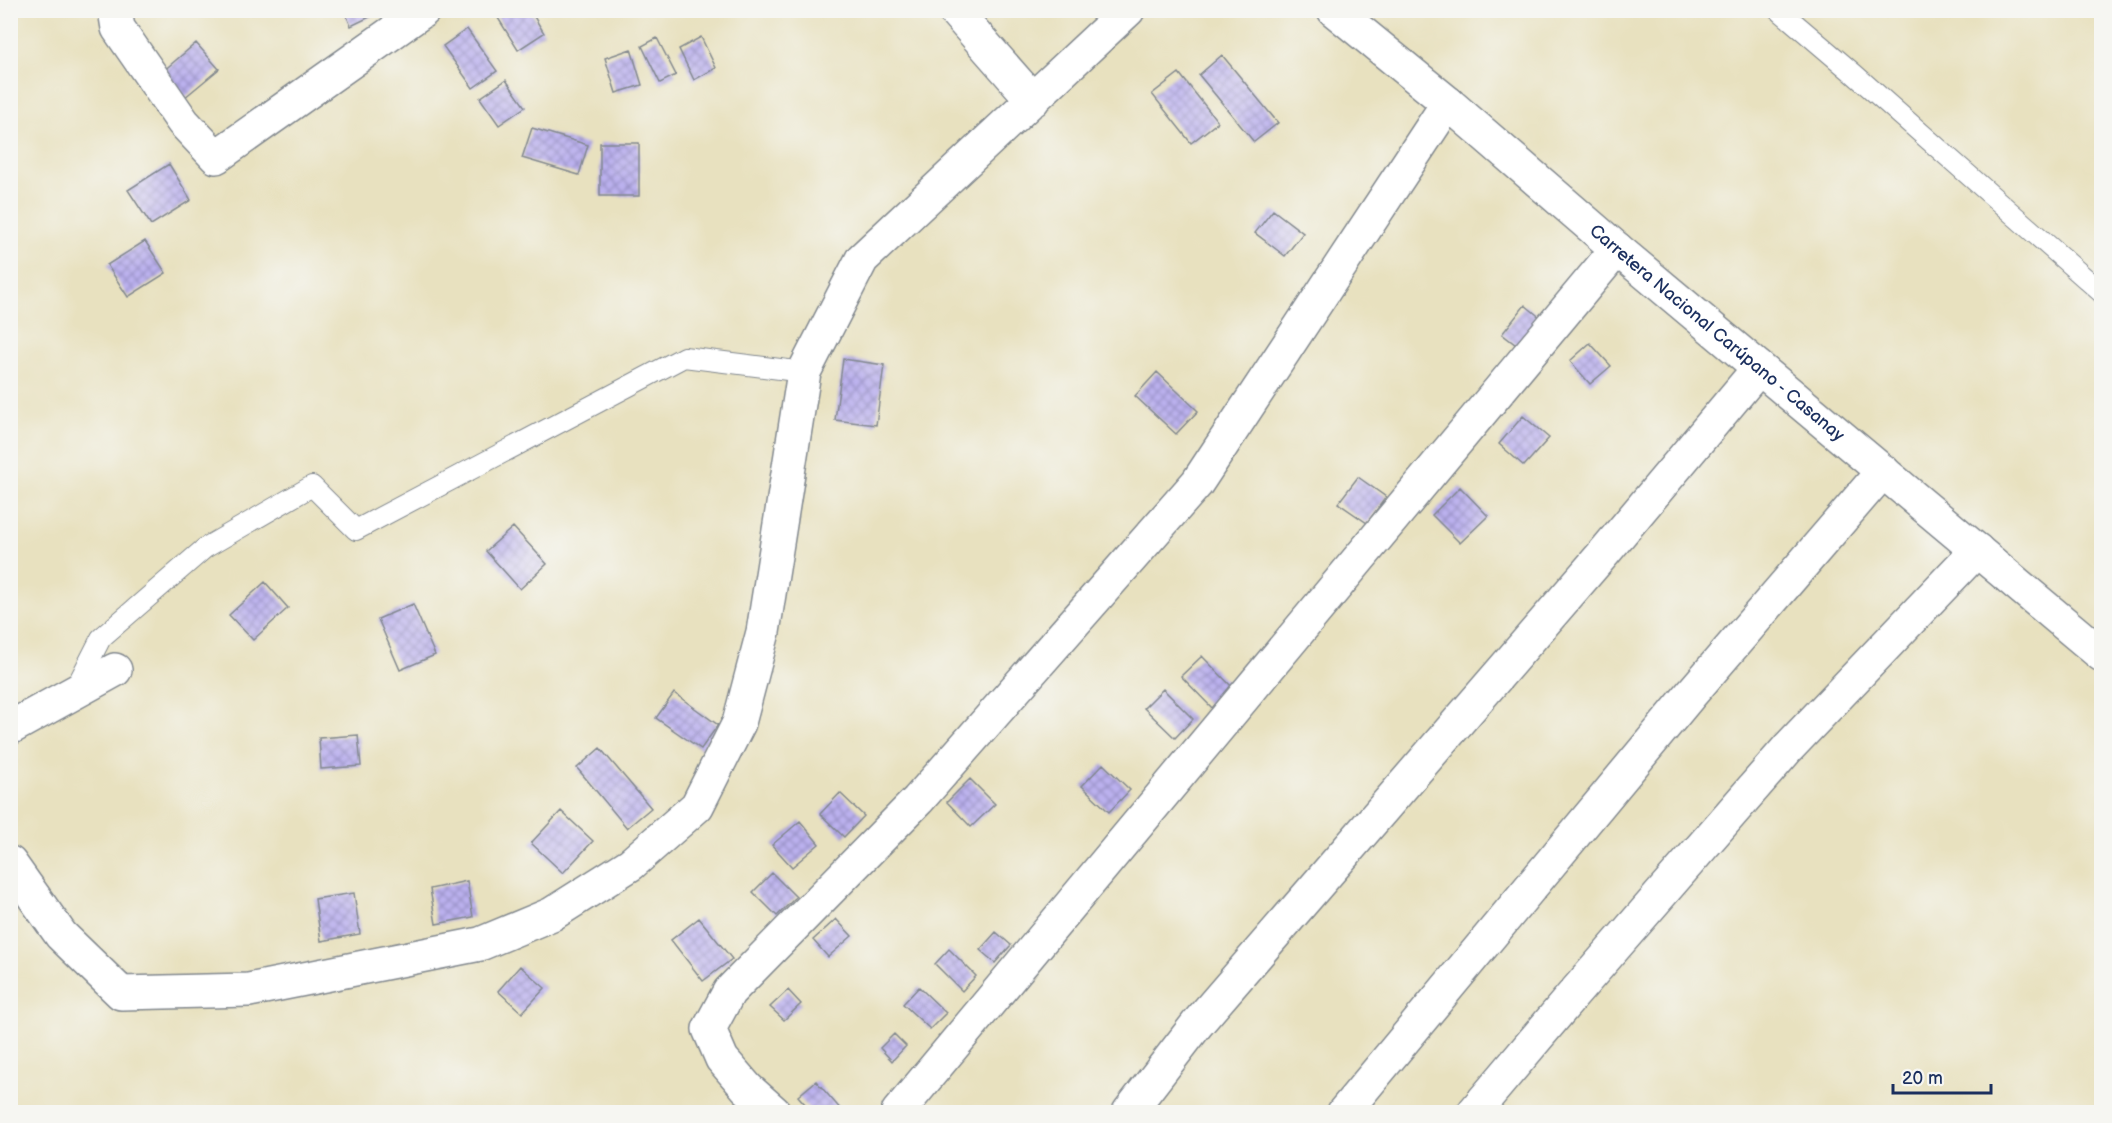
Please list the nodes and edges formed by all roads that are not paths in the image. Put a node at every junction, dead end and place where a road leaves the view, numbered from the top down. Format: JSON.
{"nodes":[{"id":1,"x":115,"y":10,"type":"edge"},
{"id":2,"x":424,"y":10,"type":"edge"},
{"id":3,"x":954,"y":10,"type":"edge"},
{"id":4,"x":1128,"y":10,"type":"edge"},
{"id":5,"x":1334,"y":10,"type":"edge"},
{"id":6,"x":1779,"y":10,"type":"edge"},
{"id":7,"x":1033,"y":100,"type":"junction"},
{"id":8,"x":1448,"y":103,"type":"junction"},
{"id":9,"x":1617,"y":249,"type":"junction"},
{"id":10,"x":2102,"y":293,"type":"edge"},
{"id":11,"x":1759,"y":368,"type":"junction"},
{"id":12,"x":804,"y":372,"type":"junction"},
{"id":13,"x":1883,"y":471,"type":"junction"},
{"id":14,"x":1977,"y":550,"type":"junction"},
{"id":15,"x":2102,"y":655,"type":"edge"},
{"id":16,"x":115,"y":670,"type":"dead end"},
{"id":17,"x":73,"y":693,"type":"junction"},
{"id":18,"x":10,"y":728,"type":"edge"},
{"id":19,"x":10,"y":863,"type":"edge"},
{"id":20,"x":774,"y":1113,"type":"edge"},
{"id":21,"x":898,"y":1113,"type":"edge"},
{"id":22,"x":1129,"y":1113,"type":"edge"},
{"id":23,"x":1344,"y":1113,"type":"edge"},
{"id":24,"x":1474,"y":1113,"type":"edge"}],
"edges":[{"from":1,"to":2,"type":"main road"},
{"from":3,"to":7,"type":"main road"},
{"from":4,"to":7,"type":"main road"},
{"from":5,"to":8,"type":"main road","name":"Carretera Nacional Carúpano - Casanay"},
{"from":6,"to":10,"type":"lane"},
{"from":7,"to":12,"type":"main road"},
{"from":8,"to":9,"type":"main road","name":"Carretera Nacional Carúpano - Casanay"},
{"from":8,"to":20,"type":"main road"},
{"from":9,"to":11,"type":"main road","name":"Carretera Nacional Carúpano - Casanay"},
{"from":9,"to":21,"type":"main road"},
{"from":11,"to":13,"type":"main road","name":"Carretera Nacional Carúpano - Casanay"},
{"from":11,"to":22,"type":"main road"},
{"from":12,"to":17,"type":"lane"},
{"from":12,"to":19,"type":"main road"},
{"from":13,"to":14,"type":"main road","name":"Carretera Nacional Carúpano - Casanay"},
{"from":13,"to":23,"type":"main road"},
{"from":14,"to":15,"type":"main road","name":"Carretera Nacional Carúpano - Casanay"},
{"from":14,"to":24,"type":"main road"},
{"from":16,"to":17,"type":"main road"},
{"from":17,"to":18,"type":"main road"}]}
